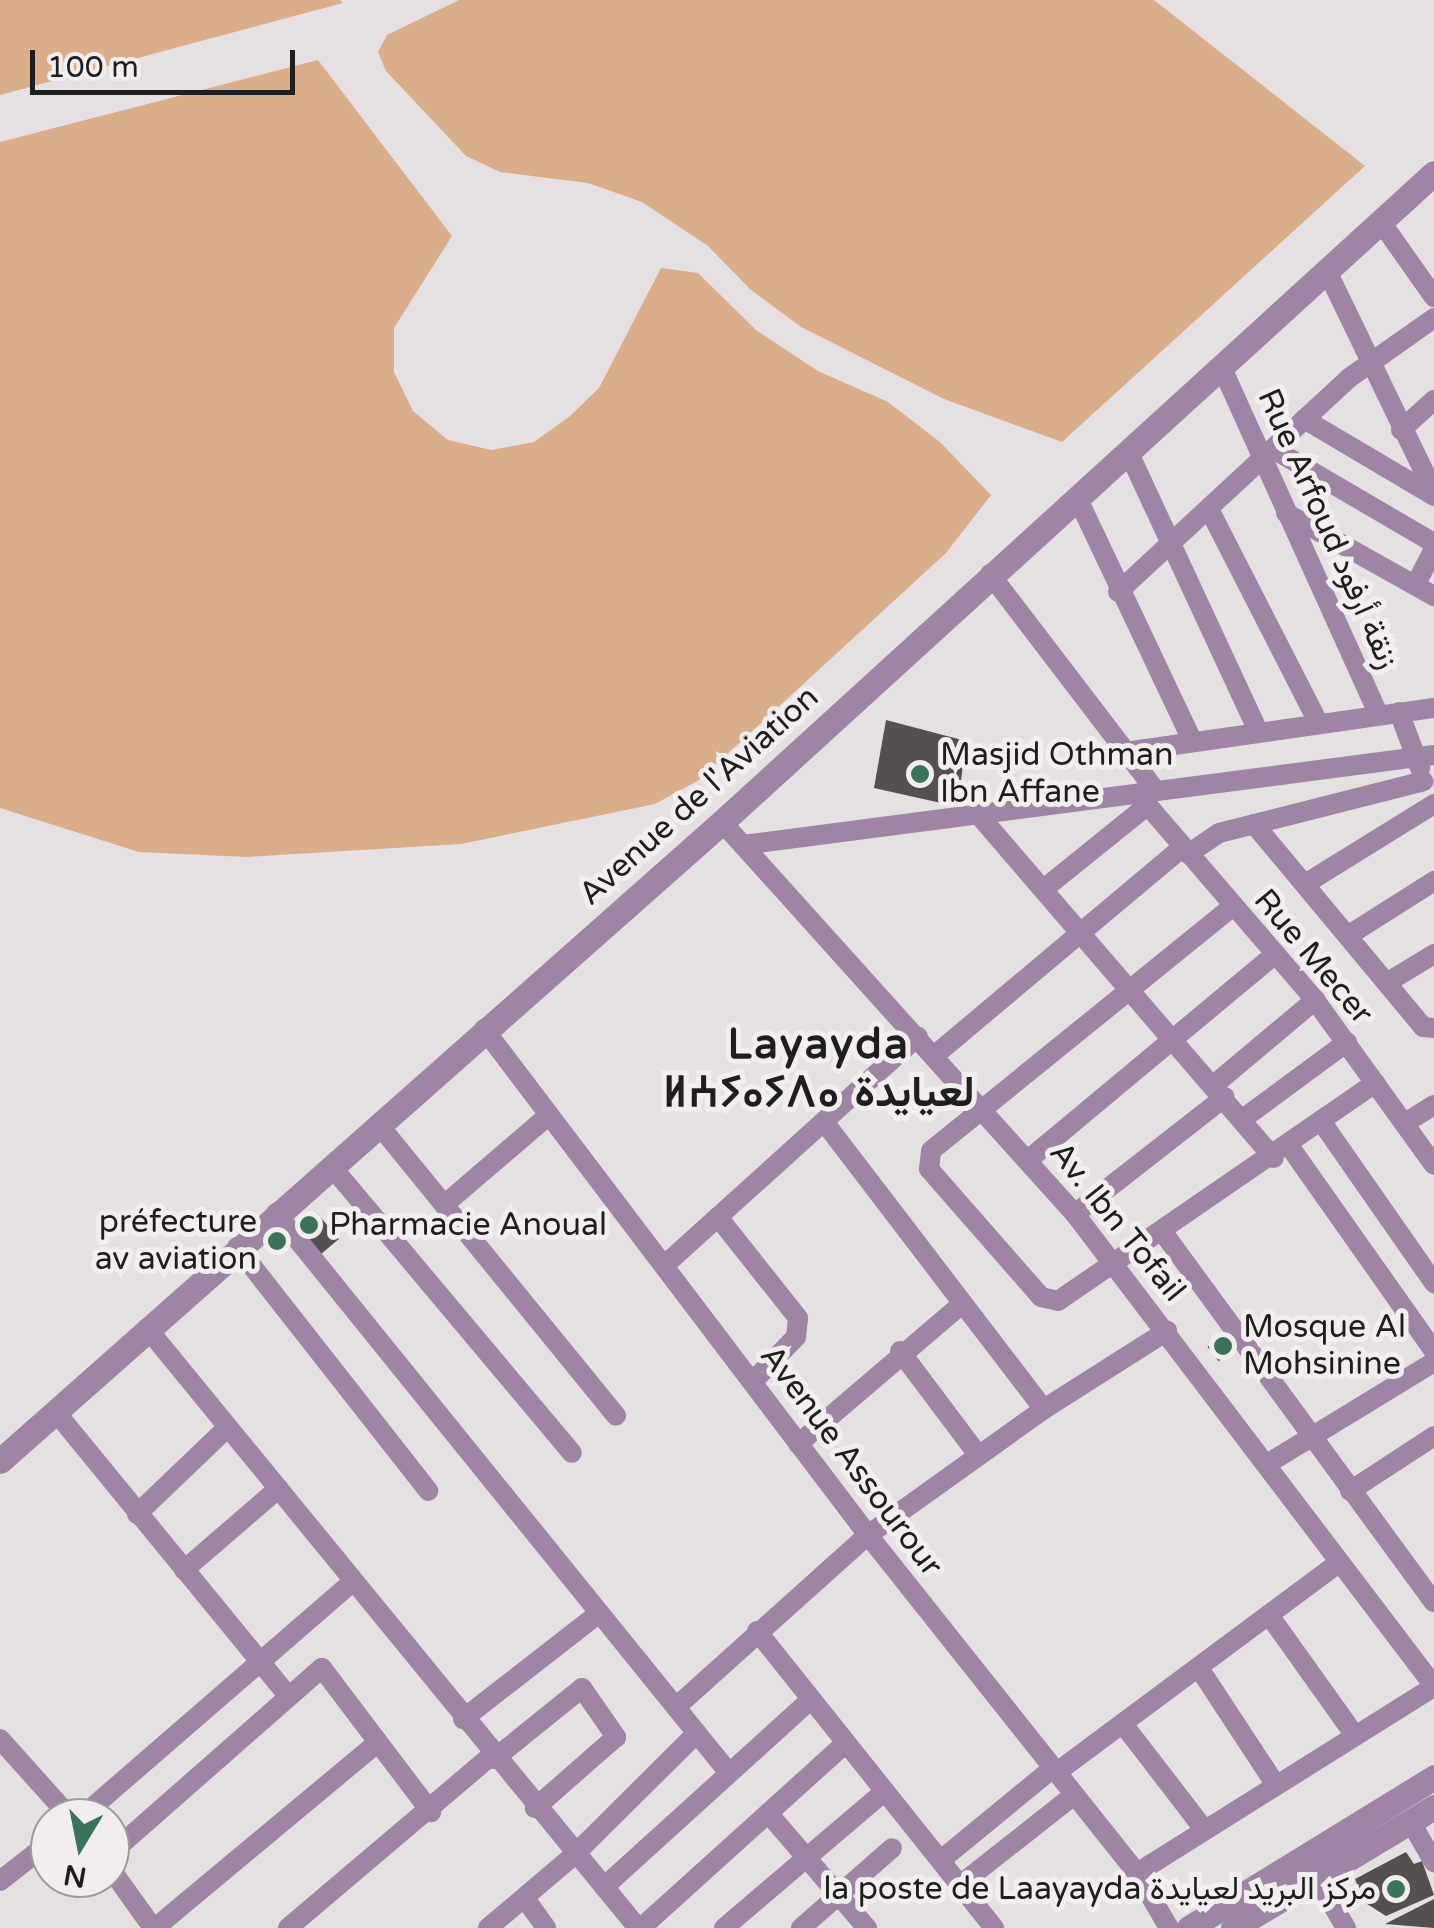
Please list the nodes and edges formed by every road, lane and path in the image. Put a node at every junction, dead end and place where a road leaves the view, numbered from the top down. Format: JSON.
{"nodes":[{"id":1,"x":1434,"y":173,"type":"edge"},
{"id":2,"x":1381,"y":222,"type":"junction"},
{"id":3,"x":1328,"y":273,"type":"junction"},
{"id":4,"x":1434,"y":297,"type":"edge"},
{"id":5,"x":1434,"y":318,"type":"edge"},
{"id":6,"x":1370,"y":367,"type":"junction"},
{"id":7,"x":1222,"y":368,"type":"junction"},
{"id":8,"x":1434,"y":400,"type":"edge"},
{"id":9,"x":1304,"y":419,"type":"junction"},
{"id":10,"x":1401,"y":430,"type":"junction"},
{"id":11,"x":1128,"y":450,"type":"junction"},
{"id":12,"x":1268,"y":456,"type":"junction"},
{"id":13,"x":1433,"y":490,"type":"edge"},
{"id":14,"x":1078,"y":497,"type":"junction"},
{"id":15,"x":1210,"y":511,"type":"junction"},
{"id":16,"x":1286,"y":514,"type":"junction"},
{"id":17,"x":1434,"y":546,"type":"edge"},
{"id":18,"x":1169,"y":548,"type":"junction"},
{"id":19,"x":990,"y":574,"type":"junction"},
{"id":20,"x":1425,"y":590,"type":"edge"},
{"id":21,"x":1118,"y":592,"type":"junction"},
{"id":22,"x":1434,"y":708,"type":"edge"},
{"id":23,"x":1389,"y":714,"type":"junction"},
{"id":24,"x":1320,"y":724,"type":"junction"},
{"id":25,"x":1258,"y":731,"type":"junction"},
{"id":26,"x":1192,"y":740,"type":"junction"},
{"id":27,"x":1132,"y":751,"type":"junction"},
{"id":28,"x":1425,"y":757,"type":"edge"},
{"id":29,"x":1424,"y":780,"type":"junction"},
{"id":30,"x":1148,"y":797,"type":"junction"},
{"id":31,"x":1434,"y":803,"type":"edge"},
{"id":32,"x":977,"y":813,"type":"junction"},
{"id":33,"x":722,"y":822,"type":"junction"},
{"id":34,"x":1254,"y":824,"type":"junction"},
{"id":35,"x":742,"y":845,"type":"junction"},
{"id":36,"x":1185,"y":851,"type":"junction"},
{"id":37,"x":1434,"y":881,"type":"edge"},
{"id":38,"x":1305,"y":884,"type":"junction"},
{"id":39,"x":1045,"y":888,"type":"junction"},
{"id":40,"x":1232,"y":907,"type":"junction"},
{"id":41,"x":1081,"y":928,"type":"junction"},
{"id":42,"x":1349,"y":935,"type":"junction"},
{"id":43,"x":1434,"y":954,"type":"edge"},
{"id":44,"x":1274,"y":955,"type":"junction"},
{"id":45,"x":1388,"y":982,"type":"junction"},
{"id":46,"x":1130,"y":992,"type":"junction"},
{"id":47,"x":1316,"y":1000,"type":"junction"},
{"id":48,"x":1434,"y":1028,"type":"edge"},
{"id":49,"x":484,"y":1030,"type":"junction"},
{"id":50,"x":918,"y":1036,"type":"junction"},
{"id":51,"x":1169,"y":1039,"type":"junction"},
{"id":52,"x":1348,"y":1042,"type":"junction"},
{"id":53,"x":936,"y":1055,"type":"junction"},
{"id":54,"x":1375,"y":1083,"type":"junction"},
{"id":55,"x":1220,"y":1090,"type":"junction"},
{"id":56,"x":1434,"y":1106,"type":"edge"},
{"id":57,"x":985,"y":1111,"type":"junction"},
{"id":58,"x":548,"y":1116,"type":"junction"},
{"id":59,"x":1244,"y":1118,"type":"junction"},
{"id":60,"x":1321,"y":1121,"type":"junction"},
{"id":61,"x":825,"y":1123,"type":"junction"},
{"id":62,"x":1405,"y":1123,"type":"junction"},
{"id":63,"x":379,"y":1125,"type":"junction"},
{"id":64,"x":1282,"y":1152,"type":"junction"},
{"id":65,"x":1028,"y":1160,"type":"junction"},
{"id":66,"x":1434,"y":1166,"type":"edge"},
{"id":67,"x":332,"y":1167,"type":"junction"},
{"id":68,"x":444,"y":1205,"type":"junction"},
{"id":69,"x":276,"y":1213,"type":"junction"},
{"id":70,"x":1075,"y":1214,"type":"junction"},
{"id":71,"x":718,"y":1217,"type":"junction"},
{"id":72,"x":1162,"y":1231,"type":"junction"},
{"id":73,"x":237,"y":1247,"type":"junction"},
{"id":74,"x":667,"y":1263,"type":"junction"},
{"id":75,"x":1116,"y":1264,"type":"junction"},
{"id":76,"x":1434,"y":1283,"type":"edge"},
{"id":77,"x":961,"y":1305,"type":"junction"},
{"id":78,"x":147,"y":1328,"type":"junction"},
{"id":79,"x":1167,"y":1332,"type":"junction"},
{"id":80,"x":900,"y":1351,"type":"junction"},
{"id":81,"x":1434,"y":1352,"type":"edge"},
{"id":82,"x":1434,"y":1362,"type":"edge"},
{"id":83,"x":753,"y":1382,"type":"junction"},
{"id":84,"x":1044,"y":1409,"type":"junction"},
{"id":85,"x":55,"y":1411,"type":"junction"},
{"id":86,"x":616,"y":1416,"type":"dead end"},
{"id":87,"x":226,"y":1428,"type":"junction"},
{"id":88,"x":1434,"y":1436,"type":"edge"},
{"id":89,"x":1310,"y":1439,"type":"junction"},
{"id":90,"x":798,"y":1444,"type":"junction"},
{"id":91,"x":572,"y":1453,"type":"dead end"},
{"id":92,"x":978,"y":1455,"type":"junction"},
{"id":93,"x":0,"y":1461,"type":"edge"},
{"id":94,"x":1267,"y":1464,"type":"junction"},
{"id":95,"x":280,"y":1488,"type":"junction"},
{"id":96,"x":428,"y":1491,"type":"dead end"},
{"id":97,"x":1350,"y":1491,"type":"junction"},
{"id":98,"x":137,"y":1514,"type":"junction"},
{"id":99,"x":868,"y":1535,"type":"junction"},
{"id":100,"x":1434,"y":1561,"type":"edge"},
{"id":101,"x":1340,"y":1562,"type":"junction"},
{"id":102,"x":184,"y":1570,"type":"junction"},
{"id":103,"x":1414,"y":1574,"type":"junction"},
{"id":104,"x":352,"y":1582,"type":"junction"},
{"id":105,"x":1434,"y":1602,"type":"edge"},
{"id":106,"x":599,"y":1613,"type":"junction"},
{"id":107,"x":1269,"y":1614,"type":"junction"},
{"id":108,"x":757,"y":1632,"type":"junction"},
{"id":109,"x":258,"y":1660,"type":"junction"},
{"id":110,"x":1199,"y":1668,"type":"junction"},
{"id":111,"x":1434,"y":1687,"type":"edge"},
{"id":112,"x":288,"y":1696,"type":"junction"},
{"id":113,"x":811,"y":1699,"type":"junction"},
{"id":114,"x":676,"y":1707,"type":"junction"},
{"id":115,"x":463,"y":1720,"type":"junction"},
{"id":116,"x":1123,"y":1724,"type":"junction"},
{"id":117,"x":697,"y":1733,"type":"junction"},
{"id":118,"x":1354,"y":1734,"type":"junction"},
{"id":119,"x":0,"y":1739,"type":"edge"},
{"id":120,"x":378,"y":1742,"type":"junction"},
{"id":121,"x":846,"y":1743,"type":"junction"},
{"id":122,"x":493,"y":1758,"type":"junction"},
{"id":123,"x":1055,"y":1770,"type":"junction"},
{"id":124,"x":729,"y":1773,"type":"junction"},
{"id":125,"x":1434,"y":1777,"type":"edge"},
{"id":126,"x":1274,"y":1782,"type":"junction"},
{"id":127,"x":885,"y":1790,"type":"junction"},
{"id":128,"x":1074,"y":1795,"type":"junction"},
{"id":129,"x":52,"y":1798,"type":"edge"},
{"id":130,"x":103,"y":1798,"type":"edge"},
{"id":131,"x":1434,"y":1806,"type":"edge"},
{"id":132,"x":535,"y":1808,"type":"junction"},
{"id":133,"x":431,"y":1812,"type":"junction"},
{"id":134,"x":768,"y":1813,"type":"junction"},
{"id":135,"x":1410,"y":1821,"type":"junction"},
{"id":136,"x":1204,"y":1828,"type":"junction"},
{"id":137,"x":130,"y":1836,"type":"edge"},
{"id":138,"x":892,"y":1848,"type":"dead end"},
{"id":139,"x":574,"y":1855,"type":"junction"},
{"id":140,"x":805,"y":1857,"type":"junction"},
{"id":141,"x":30,"y":1858,"type":"edge"},
{"id":142,"x":941,"y":1860,"type":"junction"},
{"id":143,"x":1434,"y":1862,"type":"edge"},
{"id":144,"x":1136,"y":1873,"type":"junction"},
{"id":145,"x":1316,"y":1877,"type":"junction"},
{"id":146,"x":0,"y":1882,"type":"edge"},
{"id":147,"x":961,"y":1884,"type":"junction"},
{"id":148,"x":604,"y":1887,"type":"junction"},
{"id":149,"x":130,"y":1895,"type":"edge"},
{"id":150,"x":839,"y":1896,"type":"junction"},
{"id":151,"x":526,"y":1900,"type":"junction"},
{"id":152,"x":154,"y":1928,"type":"edge"},
{"id":153,"x":288,"y":1928,"type":"edge"},
{"id":154,"x":488,"y":1928,"type":"edge"},
{"id":155,"x":546,"y":1928,"type":"edge"},
{"id":156,"x":640,"y":1928,"type":"edge"},
{"id":157,"x":724,"y":1928,"type":"edge"},
{"id":158,"x":801,"y":1928,"type":"edge"},
{"id":159,"x":866,"y":1928,"type":"edge"},
{"id":160,"x":994,"y":1928,"type":"edge"},
{"id":161,"x":1169,"y":1928,"type":"edge"},
{"id":162,"x":1189,"y":1928,"type":"edge"},
{"id":163,"x":1234,"y":1928,"type":"edge"},
{"id":164,"x":1346,"y":1928,"type":"edge"}],
"edges":[{"from":1,"to":2,"type":"street","name":"Avenue de l'Aviation"},
{"from":2,"to":3,"type":"street","name":"Avenue de l'Aviation"},
{"from":2,"to":4,"type":"street"},
{"from":3,"to":6,"type":"street"},
{"from":3,"to":7,"type":"street","name":"Avenue de l'Aviation"},
{"from":5,"to":6,"type":"street"},
{"from":6,"to":9,"type":"street"},
{"from":6,"to":10,"type":"street"},
{"from":7,"to":11,"type":"street","name":"Avenue de l'Aviation"},
{"from":7,"to":12,"type":"street","name":"Rue Arfoud زنقة أرفود"},
{"from":8,"to":10,"type":"street"},
{"from":9,"to":12,"type":"street"},
{"from":9,"to":13,"type":"street"},
{"from":10,"to":13,"type":"street"},
{"from":11,"to":14,"type":"street","name":"Avenue de l'Aviation"},
{"from":11,"to":18,"type":"street"},
{"from":12,"to":15,"type":"street"},
{"from":12,"to":16,"type":"street","name":"Rue Arfoud زنقة أرفود"},
{"from":12,"to":17,"type":"street"},
{"from":14,"to":19,"type":"street","name":"Avenue de l'Aviation"},
{"from":14,"to":21,"type":"street"},
{"from":15,"to":18,"type":"street"},
{"from":15,"to":24,"type":"street"},
{"from":16,"to":20,"type":"street"},
{"from":16,"to":23,"type":"street","name":"Rue Arfoud زنقة أرفود"},
{"from":17,"to":20,"type":"street"},
{"from":18,"to":21,"type":"street"},
{"from":18,"to":25,"type":"street"},
{"from":19,"to":27,"type":"street","name":"Rue Mecer"},
{"from":19,"to":33,"type":"street","name":"Avenue de l'Aviation"},
{"from":21,"to":26,"type":"street"},
{"from":22,"to":23,"type":"street"},
{"from":23,"to":24,"type":"street"},
{"from":23,"to":28,"type":"street","name":"Rue Arfoud زنقة أرفود"},
{"from":24,"to":25,"type":"street"},
{"from":25,"to":26,"type":"street"},
{"from":26,"to":27,"type":"street"},
{"from":27,"to":30,"type":"street","name":"Rue Mecer"},
{"from":28,"to":29,"type":"street","name":"Rue Arfoud زنقة أرفود"},
{"from":28,"to":30,"type":"street"},
{"from":29,"to":31,"type":"street","name":"Rue Arfoud زنقة أرفود"},
{"from":29,"to":34,"type":"street"},
{"from":30,"to":32,"type":"street"},
{"from":30,"to":36,"type":"street","name":"Rue Mecer"},
{"from":30,"to":39,"type":"street"},
{"from":31,"to":38,"type":"street"},
{"from":32,"to":35,"type":"street"},
{"from":32,"to":39,"type":"street"},
{"from":33,"to":35,"type":"street","name":"Av. Ibn Tofail"},
{"from":33,"to":49,"type":"street","name":"Avenue de l'Aviation"},
{"from":34,"to":36,"type":"street"},
{"from":34,"to":38,"type":"street"},
{"from":35,"to":50,"type":"street","name":"Av. Ibn Tofail"},
{"from":36,"to":40,"type":"street","name":"Rue Mecer"},
{"from":36,"to":41,"type":"street"},
{"from":37,"to":42,"type":"street"},
{"from":38,"to":42,"type":"street"},
{"from":39,"to":41,"type":"street"},
{"from":40,"to":44,"type":"street","name":"Rue Mecer"},
{"from":40,"to":46,"type":"street"},
{"from":41,"to":46,"type":"street"},
{"from":41,"to":53,"type":"street"},
{"from":42,"to":45,"type":"street"},
{"from":43,"to":45,"type":"street"},
{"from":44,"to":47,"type":"street","name":"Rue Mecer"},
{"from":44,"to":51,"type":"street"},
{"from":45,"to":48,"type":"street"},
{"from":46,"to":51,"type":"street"},
{"from":46,"to":57,"type":"street"},
{"from":47,"to":52,"type":"street","name":"Rue Mecer"},
{"from":47,"to":55,"type":"street"},
{"from":49,"to":58,"type":"street","name":"Avenue Assourour"},
{"from":49,"to":63,"type":"street","name":"Avenue de l'Aviation"},
{"from":50,"to":53,"type":"street","name":"Av. Ibn Tofail"},
{"from":50,"to":61,"type":"street"},
{"from":51,"to":55,"type":"street"},
{"from":51,"to":65,"type":"street"},
{"from":52,"to":54,"type":"street","name":"Rue Mecer"},
{"from":52,"to":59,"type":"street"},
{"from":53,"to":57,"type":"street","name":"Av. Ibn Tofail"},
{"from":54,"to":60,"type":"street"},
{"from":54,"to":62,"type":"street","name":"Rue Mecer"},
{"from":55,"to":59,"type":"street"},
{"from":55,"to":70,"type":"street"},
{"from":56,"to":62,"type":"street"},
{"from":57,"to":65,"type":"street","name":"Av. Ibn Tofail"},
{"from":57,"to":75,"type":"street"},
{"from":58,"to":68,"type":"street"},
{"from":58,"to":74,"type":"street","name":"Avenue Assourour"},
{"from":59,"to":64,"type":"street"},
{"from":60,"to":64,"type":"street"},
{"from":60,"to":76,"type":"street"},
{"from":61,"to":71,"type":"street"},
{"from":61,"to":77,"type":"street"},
{"from":62,"to":66,"type":"street","name":"Rue Mecer"},
{"from":63,"to":67,"type":"street","name":"Avenue de l'Aviation"},
{"from":63,"to":68,"type":"street"},
{"from":64,"to":72,"type":"street"},
{"from":64,"to":81,"type":"street"},
{"from":65,"to":70,"type":"street","name":"Av. Ibn Tofail"},
{"from":67,"to":69,"type":"street","name":"Avenue de l'Aviation"},
{"from":67,"to":91,"type":"street"},
{"from":68,"to":86,"type":"street"},
{"from":69,"to":73,"type":"street","name":"Avenue de l'Aviation"},
{"from":69,"to":106,"type":"street"},
{"from":70,"to":75,"type":"street","name":"Av. Ibn Tofail"},
{"from":71,"to":74,"type":"street"},
{"from":71,"to":83,"type":"street"},
{"from":72,"to":75,"type":"street"},
{"from":72,"to":89,"type":"street"},
{"from":73,"to":78,"type":"street","name":"Avenue de l'Aviation"},
{"from":73,"to":96,"type":"street"},
{"from":74,"to":83,"type":"street","name":"Avenue Assourour"},
{"from":75,"to":79,"type":"street","name":"Av. Ibn Tofail"},
{"from":77,"to":80,"type":"street"},
{"from":77,"to":84,"type":"street"},
{"from":78,"to":85,"type":"street","name":"Avenue de l'Aviation"},
{"from":78,"to":87,"type":"street"},
{"from":79,"to":84,"type":"street"},
{"from":79,"to":94,"type":"street","name":"Av. Ibn Tofail"},
{"from":80,"to":90,"type":"street"},
{"from":80,"to":92,"type":"street"},
{"from":82,"to":89,"type":"street"},
{"from":83,"to":90,"type":"street","name":"Avenue Assourour"},
{"from":84,"to":92,"type":"street"},
{"from":85,"to":93,"type":"street","name":"Avenue de l'Aviation"},
{"from":85,"to":98,"type":"street"},
{"from":87,"to":95,"type":"street"},
{"from":87,"to":98,"type":"street"},
{"from":88,"to":97,"type":"street"},
{"from":89,"to":94,"type":"street"},
{"from":89,"to":97,"type":"street"},
{"from":90,"to":99,"type":"street","name":"Avenue Assourour"},
{"from":92,"to":99,"type":"street"},
{"from":94,"to":101,"type":"street","name":"Av. Ibn Tofail"},
{"from":95,"to":102,"type":"street"},
{"from":95,"to":104,"type":"street"},
{"from":97,"to":103,"type":"street"},
{"from":98,"to":102,"type":"street"},
{"from":99,"to":108,"type":"street"},
{"from":99,"to":123,"type":"street","name":"Avenue Assourour"},
{"from":100,"to":103,"type":"street"},
{"from":101,"to":107,"type":"street"},
{"from":101,"to":111,"type":"street","name":"Av. Ibn Tofail"},
{"from":102,"to":109,"type":"street"},
{"from":103,"to":105,"type":"street"},
{"from":104,"to":109,"type":"street"},
{"from":104,"to":115,"type":"street"},
{"from":106,"to":114,"type":"street"},
{"from":106,"to":115,"type":"street"},
{"from":107,"to":110,"type":"street"},
{"from":107,"to":118,"type":"street"},
{"from":108,"to":113,"type":"street"},
{"from":108,"to":114,"type":"street"},
{"from":109,"to":112,"type":"street"},
{"from":109,"to":130,"type":"street"},
{"from":110,"to":116,"type":"street"},
{"from":110,"to":126,"type":"street"},
{"from":111,"to":118,"type":"street"},
{"from":112,"to":120,"type":"street"},
{"from":112,"to":137,"type":"street"},
{"from":113,"to":121,"type":"street"},
{"from":113,"to":124,"type":"street"},
{"from":114,"to":117,"type":"street"},
{"from":115,"to":122,"type":"street"},
{"from":116,"to":123,"type":"street"},
{"from":116,"to":136,"type":"street"},
{"from":117,"to":124,"type":"street"},
{"from":117,"to":139,"type":"street"},
{"from":118,"to":126,"type":"street"},
{"from":119,"to":129,"type":"street"},
{"from":120,"to":133,"type":"street"},
{"from":120,"to":152,"type":"street"},
{"from":121,"to":127,"type":"street"},
{"from":121,"to":134,"type":"street"},
{"from":122,"to":132,"type":"street"},
{"from":122,"to":132,"type":"street"},
{"from":122,"to":133,"type":"street"},
{"from":123,"to":128,"type":"street","name":"Avenue Assourour"},
{"from":123,"to":142,"type":"street"},
{"from":124,"to":148,"type":"street"},
{"from":125,"to":162,"type":"street"},
{"from":126,"to":136,"type":"street"},
{"from":127,"to":140,"type":"street"},
{"from":127,"to":142,"type":"street"},
{"from":128,"to":144,"type":"street","name":"Avenue Assourour"},
{"from":128,"to":147,"type":"street"},
{"from":131,"to":135,"type":"street"},
{"from":132,"to":139,"type":"street"},
{"from":133,"to":153,"type":"street"},
{"from":134,"to":140,"type":"street"},
{"from":134,"to":156,"type":"street"},
{"from":135,"to":143,"type":"street"},
{"from":135,"to":145,"type":"street"},
{"from":136,"to":144,"type":"street"},
{"from":138,"to":150,"type":"street"},
{"from":139,"to":148,"type":"street"},
{"from":139,"to":151,"type":"street"},
{"from":140,"to":150,"type":"street"},
{"from":140,"to":157,"type":"street"},
{"from":141,"to":146,"type":"street"},
{"from":142,"to":147,"type":"street"},
{"from":144,"to":161,"type":"street","name":"Avenue Assourour"},
{"from":145,"to":163,"type":"street"},
{"from":145,"to":164,"type":"street"},
{"from":147,"to":160,"type":"street"},
{"from":148,"to":156,"type":"street"},
{"from":149,"to":152,"type":"street"},
{"from":150,"to":158,"type":"street"},
{"from":150,"to":159,"type":"street"},
{"from":151,"to":154,"type":"street"},
{"from":151,"to":155,"type":"street"}]}
